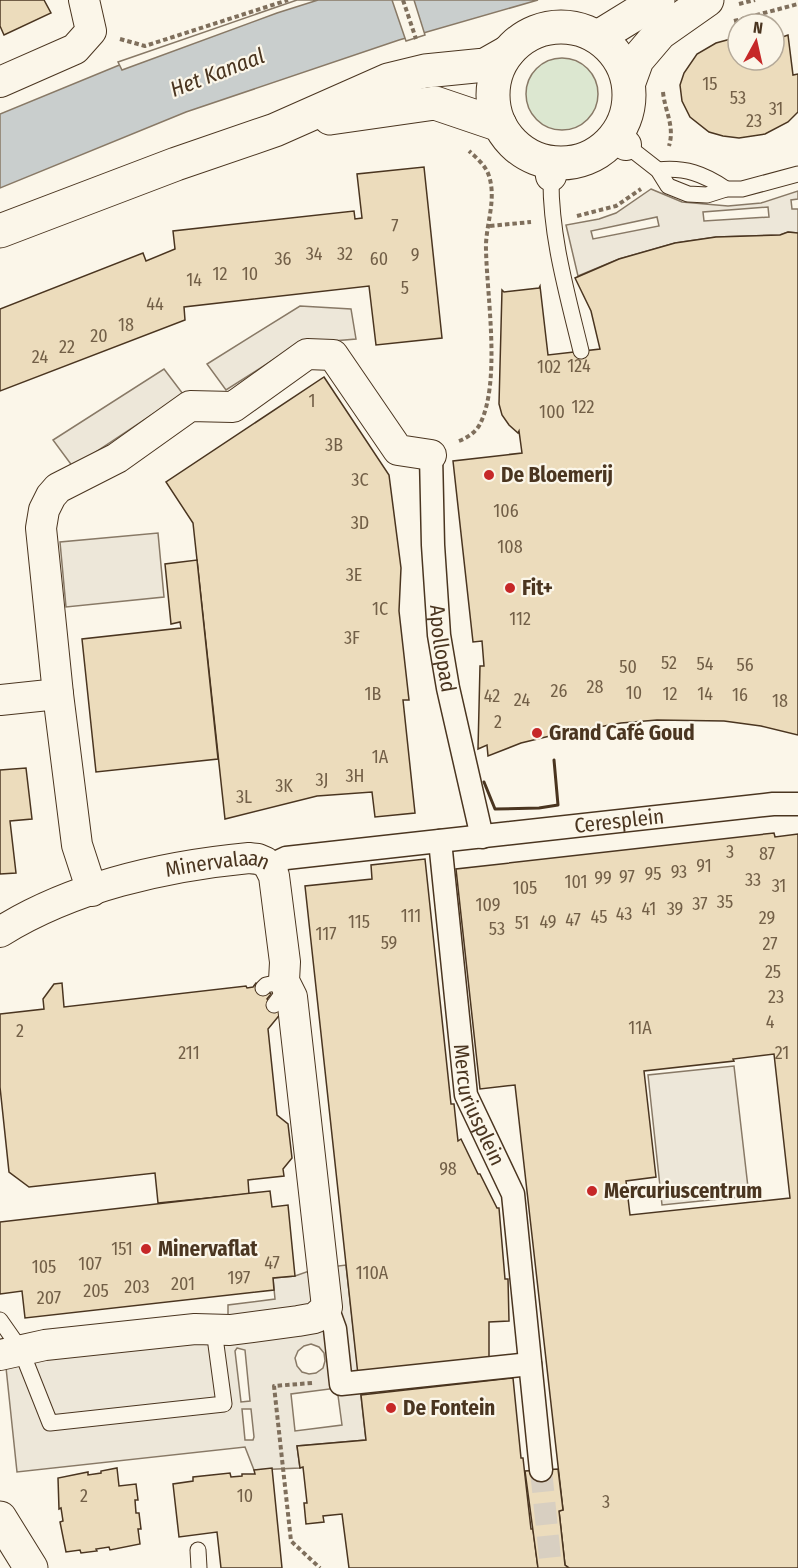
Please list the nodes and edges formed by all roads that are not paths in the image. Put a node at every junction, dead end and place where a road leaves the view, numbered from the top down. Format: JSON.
{"nodes":[{"id":1,"x":84,"y":0,"type":"edge"},
{"id":2,"x":658,"y":0,"type":"edge"},
{"id":3,"x":707,"y":0,"type":"edge"},
{"id":4,"x":598,"y":38,"type":"junction"},
{"id":5,"x":508,"y":52,"type":"junction"},
{"id":6,"x":0,"y":82,"type":"edge"},
{"id":7,"x":629,"y":82,"type":"junction"},
{"id":8,"x":286,"y":125,"type":"junction"},
{"id":9,"x":500,"y":125,"type":"junction"},
{"id":10,"x":621,"y":141,"type":"junction"},
{"id":11,"x":550,"y":169,"type":"junction"},
{"id":12,"x":658,"y":170,"type":"junction"},
{"id":13,"x":798,"y":174,"type":"edge"},
{"id":14,"x":726,"y":189,"type":"junction"},
{"id":15,"x":0,"y":231,"type":"edge"},
{"id":16,"x":581,"y":351,"type":"dead end"},
{"id":17,"x":431,"y":455,"type":"joint"},
{"id":18,"x":58,"y":694,"type":"junction"},
{"id":19,"x":0,"y":700,"type":"edge"},
{"id":20,"x":798,"y":804,"type":"edge"},
{"id":21,"x":482,"y":837,"type":"junction"},
{"id":22,"x":440,"y":841,"type":"junction"},
{"id":23,"x":269,"y":866,"type":"junction"},
{"id":24,"x":92,"y":891,"type":"junction"},
{"id":25,"x":0,"y":932,"type":"edge"},
{"id":26,"x":327,"y":1307,"type":"junction"},
{"id":27,"x":0,"y":1320,"type":"edge"},
{"id":28,"x":214,"y":1330,"type":"junction"},
{"id":29,"x":10,"y":1352,"type":"edge"},
{"id":30,"x":530,"y":1364,"type":"junction"},
{"id":31,"x":541,"y":1470,"type":"tunnel mouth"},
{"id":32,"x":0,"y":1518,"type":"edge"},
{"id":33,"x":198,"y":1550,"type":"dead end"},
{"id":34,"x":31,"y":1568,"type":"edge"},
{"id":35,"x":199,"y":1568,"type":"edge"}],
"edges":[{"from":1,"to":6,"type":"street"},
{"from":2,"to":4,"type":"main road"},
{"from":3,"to":7,"type":"main road"},
{"from":4,"to":5,"type":"main road"},
{"from":4,"to":7,"type":"main road"},
{"from":5,"to":8,"type":"main road"},
{"from":5,"to":9,"type":"main road"},
{"from":7,"to":10,"type":"main road"},
{"from":8,"to":9,"type":"main road"},
{"from":8,"to":15,"type":"main road"},
{"from":9,"to":11,"type":"main road"},
{"from":10,"to":11,"type":"main road"},
{"from":10,"to":12,"type":"lane"},
{"from":11,"to":16,"type":"lane"},
{"from":12,"to":14,"type":"lane"},
{"from":12,"to":14,"type":"lane"},
{"from":13,"to":14,"type":"lane"},
{"from":17,"to":18,"type":"street"},
{"from":17,"to":21,"type":"street","name":"Apollopad"},
{"from":18,"to":19,"type":"street"},
{"from":18,"to":24,"type":"street"},
{"from":20,"to":21,"type":"street","name":"Ceresplein"},
{"from":21,"to":22,"type":"street","name":"Ceresplein"},
{"from":22,"to":23,"type":"street","name":"Minervalaan"},
{"from":22,"to":30,"type":"street","name":"Mercuriusplein"},
{"from":23,"to":24,"type":"street","name":"Minervalaan"},
{"from":23,"to":26,"type":"street"},
{"from":24,"to":25,"type":"street","name":"Minervalaan"},
{"from":26,"to":28,"type":"street"},
{"from":26,"to":30,"type":"street"},
{"from":27,"to":29,"type":"lane"},
{"from":28,"to":29,"type":"street"},
{"from":28,"to":29,"type":"lane"},
{"from":30,"to":31,"type":"street","name":"Mercuriusplein"},
{"from":32,"to":34,"type":"main road"},
{"from":33,"to":35,"type":"lane"}]}
